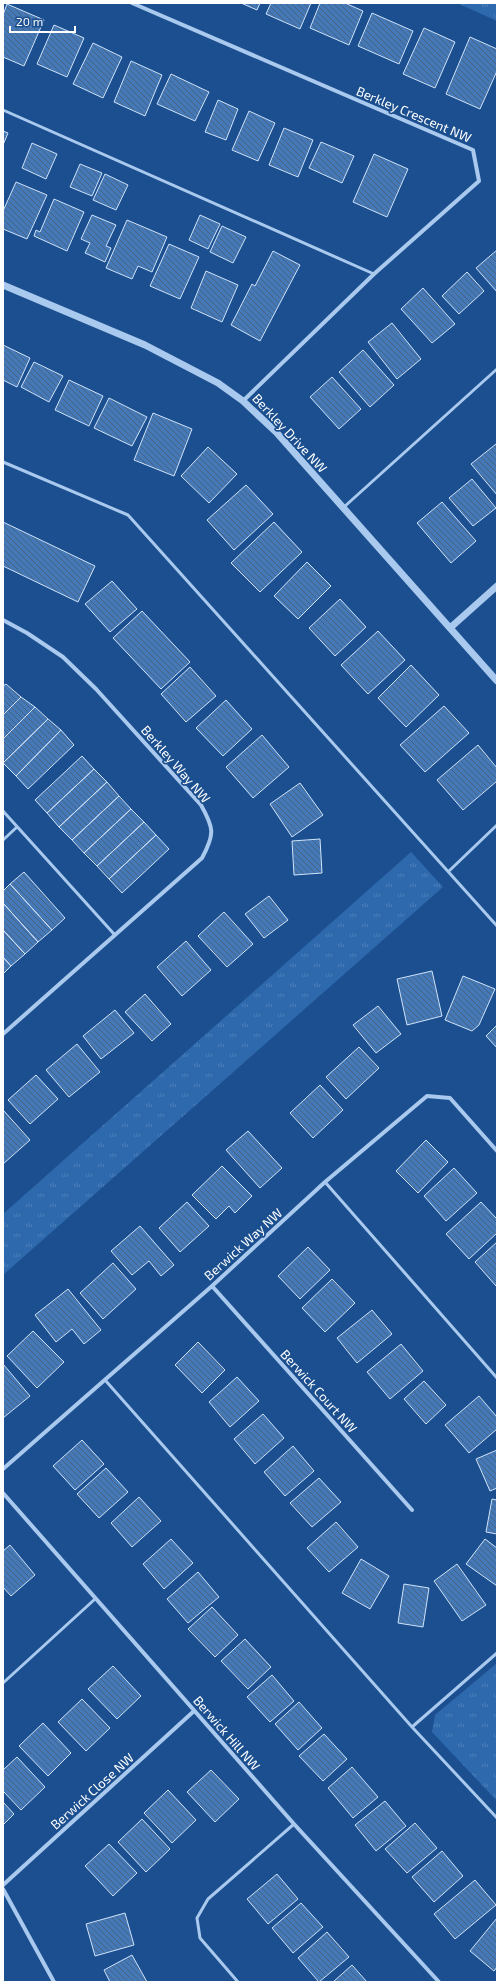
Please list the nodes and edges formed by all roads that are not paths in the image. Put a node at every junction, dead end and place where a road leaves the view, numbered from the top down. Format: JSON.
{"nodes":[{"id":1,"x":132,"y":3,"type":"edge"},
{"id":2,"x":3,"y":110,"type":"edge"},
{"id":3,"x":374,"y":274,"type":"junction"},
{"id":4,"x":3,"y":285,"type":"edge"},
{"id":5,"x":497,"y":369,"type":"edge"},
{"id":6,"x":243,"y":401,"type":"junction"},
{"id":7,"x":3,"y":462,"type":"edge"},
{"id":8,"x":343,"y":508,"type":"junction"},
{"id":9,"x":497,"y":586,"type":"edge"},
{"id":10,"x":3,"y":620,"type":"edge"},
{"id":11,"x":450,"y":628,"type":"junction"},
{"id":12,"x":497,"y":681,"type":"edge"},
{"id":13,"x":3,"y":811,"type":"edge"},
{"id":14,"x":497,"y":825,"type":"edge"},
{"id":15,"x":17,"y":827,"type":"junction"},
{"id":16,"x":3,"y":840,"type":"edge"},
{"id":17,"x":449,"y":871,"type":"junction"},
{"id":18,"x":497,"y":926,"type":"edge"},
{"id":19,"x":114,"y":934,"type":"junction"},
{"id":20,"x":3,"y":1034,"type":"edge"},
{"id":21,"x":497,"y":1151,"type":"edge"},
{"id":22,"x":325,"y":1182,"type":"junction"},
{"id":23,"x":212,"y":1286,"type":"junction"},
{"id":24,"x":497,"y":1378,"type":"edge"},
{"id":25,"x":105,"y":1380,"type":"junction"},
{"id":26,"x":3,"y":1470,"type":"edge"},
{"id":27,"x":3,"y":1493,"type":"edge"},
{"id":28,"x":412,"y":1510,"type":"dead end"},
{"id":29,"x":95,"y":1599,"type":"junction"},
{"id":30,"x":497,"y":1653,"type":"edge"},
{"id":31,"x":3,"y":1683,"type":"edge"},
{"id":32,"x":194,"y":1711,"type":"junction"},
{"id":33,"x":412,"y":1727,"type":"junction"},
{"id":34,"x":497,"y":1818,"type":"edge"},
{"id":35,"x":294,"y":1824,"type":"junction"},
{"id":36,"x":3,"y":1885,"type":"edge"},
{"id":37,"x":3,"y":1890,"type":"edge"},
{"id":38,"x":54,"y":1982,"type":"edge"},
{"id":39,"x":238,"y":1982,"type":"edge"},
{"id":40,"x":439,"y":1982,"type":"edge"}],
"edges":[{"from":1,"to":3,"type":"street","name":"Berkley Crescent NW"},
{"from":2,"to":3,"type":"lane"},
{"from":3,"to":6,"type":"street","name":"Berkley Crescent NW"},
{"from":4,"to":6,"type":"street","name":"Berkley Drive NW"},
{"from":5,"to":8,"type":"lane"},
{"from":6,"to":8,"type":"street","name":"Berkley Drive NW"},
{"from":7,"to":17,"type":"lane"},
{"from":8,"to":11,"type":"street","name":"Berkley Drive NW"},
{"from":9,"to":11,"type":"street"},
{"from":10,"to":19,"type":"street","name":"Berkley Way NW"},
{"from":11,"to":12,"type":"street","name":"Berkley Drive NW"},
{"from":13,"to":15,"type":"lane"},
{"from":14,"to":17,"type":"lane"},
{"from":15,"to":16,"type":"lane"},
{"from":15,"to":19,"type":"lane"},
{"from":17,"to":18,"type":"lane"},
{"from":19,"to":20,"type":"street","name":"Berkley Way NW"},
{"from":21,"to":22,"type":"street","name":"Berwick Way NW"},
{"from":22,"to":23,"type":"street","name":"Berwick Way NW"},
{"from":22,"to":24,"type":"lane"},
{"from":23,"to":25,"type":"street","name":"Berwick Way NW"},
{"from":23,"to":28,"type":"street","name":"Berwick Court NW"},
{"from":25,"to":26,"type":"street","name":"Berwick Way NW"},
{"from":25,"to":33,"type":"lane"},
{"from":27,"to":29,"type":"street","name":"Berwick Hill NW"},
{"from":29,"to":31,"type":"lane"},
{"from":29,"to":32,"type":"street","name":"Berwick Hill NW"},
{"from":30,"to":33,"type":"lane"},
{"from":32,"to":35,"type":"street","name":"Berwick Hill NW"},
{"from":32,"to":36,"type":"street","name":"Berwick Close NW"},
{"from":33,"to":34,"type":"lane"},
{"from":35,"to":39,"type":"lane"},
{"from":35,"to":40,"type":"street","name":"Berwick Hill NW"},
{"from":37,"to":38,"type":"street"}]}
